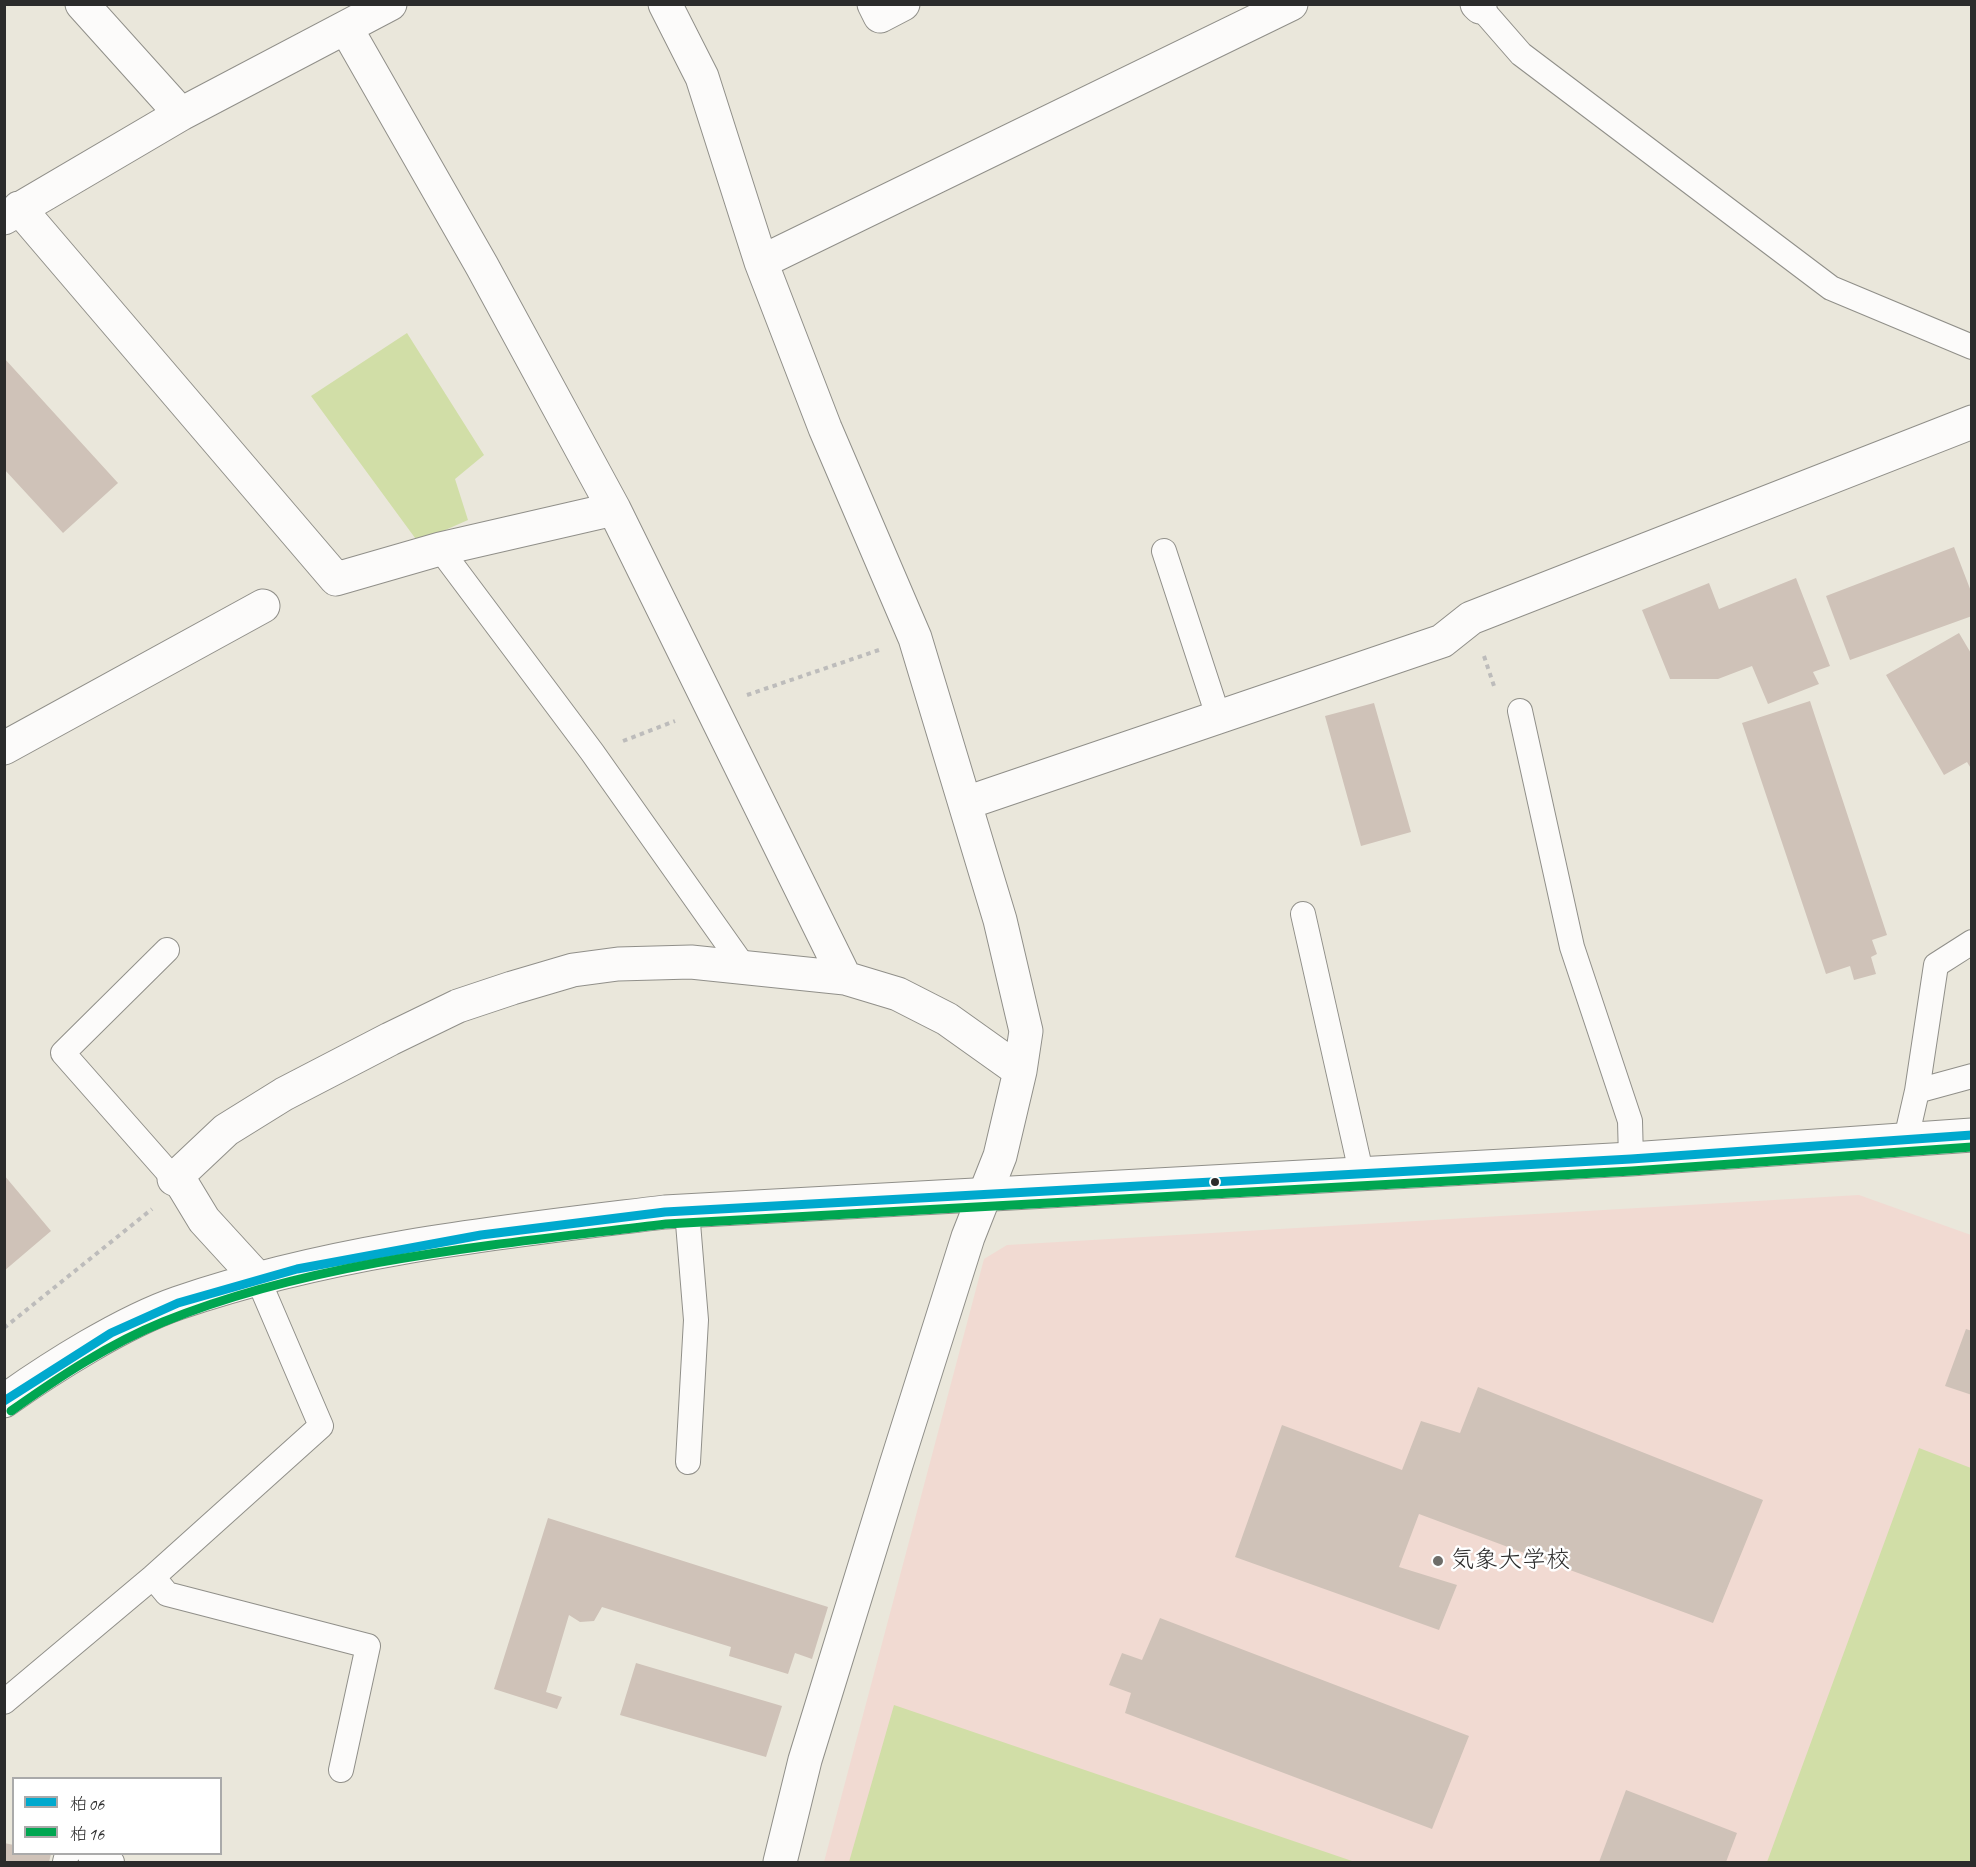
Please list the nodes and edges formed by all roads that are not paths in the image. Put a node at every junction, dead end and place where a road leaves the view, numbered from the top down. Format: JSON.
{"nodes":[{"id":1,"x":82,"y":4,"type":"edge"},
{"id":2,"x":390,"y":4,"type":"edge"},
{"id":3,"x":665,"y":4,"type":"edge"},
{"id":4,"x":874,"y":4,"type":"edge"},
{"id":5,"x":903,"y":4,"type":"edge"},
{"id":6,"x":1291,"y":4,"type":"edge"},
{"id":7,"x":1478,"y":6,"type":"edge"},
{"id":8,"x":346,"y":28,"type":"junction"},
{"id":9,"x":181,"y":114,"type":"junction"},
{"id":10,"x":12,"y":213,"type":"edge"},
{"id":11,"x":760,"y":262,"type":"junction"},
{"id":12,"x":1971,"y":347,"type":"edge"},
{"id":13,"x":1971,"y":422,"type":"edge"},
{"id":14,"x":614,"y":509,"type":"junction"},
{"id":15,"x":440,"y":549,"type":"junction"},
{"id":16,"x":1164,"y":551,"type":"dead end"},
{"id":17,"x":262,"y":606,"type":"dead end"},
{"id":18,"x":1520,"y":711,"type":"road end"},
{"id":19,"x":1219,"y":719,"type":"junction"},
{"id":20,"x":4,"y":748,"type":"edge"},
{"id":21,"x":966,"y":803,"type":"junction"},
{"id":22,"x":1303,"y":914,"type":"dead end"},
{"id":23,"x":1971,"y":942,"type":"edge"},
{"id":24,"x":167,"y":950,"type":"dead end"},
{"id":25,"x":744,"y":967,"type":"junction"},
{"id":26,"x":845,"y":978,"type":"junction"},
{"id":27,"x":1020,"y":1071,"type":"junction"},
{"id":28,"x":1971,"y":1076,"type":"edge"},
{"id":29,"x":1917,"y":1091,"type":"junction"},
{"id":30,"x":1971,"y":1136,"type":"edge"},
{"id":31,"x":1906,"y":1139,"type":"junction"},
{"id":32,"x":1631,"y":1159,"type":"junction"},
{"id":33,"x":1361,"y":1172,"type":"junction"},
{"id":34,"x":178,"y":1180,"type":"junction"},
{"id":35,"x":986,"y":1195,"type":"junction"},
{"id":36,"x":687,"y":1211,"type":"junction"},
{"id":37,"x":258,"y":1279,"type":"junction"},
{"id":38,"x":4,"y":1401,"type":"edge"},
{"id":39,"x":688,"y":1462,"type":"dead end"},
{"id":40,"x":153,"y":1577,"type":"junction"},
{"id":41,"x":4,"y":1702,"type":"edge"},
{"id":42,"x":341,"y":1770,"type":"dead end"},
{"id":43,"x":92,"y":1855,"type":"edge"},
{"id":44,"x":112,"y":1863,"type":"edge"},
{"id":45,"x":780,"y":1863,"type":"edge"}],
"edges":[{"from":1,"to":9,"type":"street"},
{"from":2,"to":8,"type":"street"},
{"from":3,"to":11,"type":"street"},
{"from":4,"to":5,"type":"street"},
{"from":6,"to":11,"type":"street"},
{"from":7,"to":12,"type":"lane"},
{"from":8,"to":9,"type":"street"},
{"from":8,"to":14,"type":"street"},
{"from":9,"to":10,"type":"street"},
{"from":10,"to":15,"type":"street"},
{"from":11,"to":21,"type":"street"},
{"from":13,"to":19,"type":"street"},
{"from":14,"to":15,"type":"street"},
{"from":14,"to":26,"type":"street"},
{"from":15,"to":25,"type":"lane"},
{"from":16,"to":19,"type":"lane"},
{"from":17,"to":20,"type":"street"},
{"from":18,"to":32,"type":"lane"},
{"from":19,"to":21,"type":"street"},
{"from":21,"to":27,"type":"street"},
{"from":22,"to":33,"type":"lane"},
{"from":23,"to":29,"type":"lane"},
{"from":24,"to":34,"type":"lane"},
{"from":25,"to":26,"type":"street"},
{"from":25,"to":34,"type":"street"},
{"from":26,"to":27,"type":"street"},
{"from":27,"to":35,"type":"street"},
{"from":28,"to":29,"type":"lane"},
{"from":29,"to":31,"type":"lane"},
{"from":30,"to":31,"type":"street"},
{"from":31,"to":32,"type":"street"},
{"from":32,"to":33,"type":"street"},
{"from":33,"to":35,"type":"street"},
{"from":34,"to":37,"type":"street"},
{"from":35,"to":36,"type":"street"},
{"from":35,"to":45,"type":"street"},
{"from":36,"to":37,"type":"street"},
{"from":36,"to":39,"type":"lane"},
{"from":37,"to":38,"type":"street"},
{"from":37,"to":40,"type":"lane"},
{"from":40,"to":41,"type":"lane"},
{"from":40,"to":42,"type":"lane"},
{"from":43,"to":44,"type":"lane"}]}
